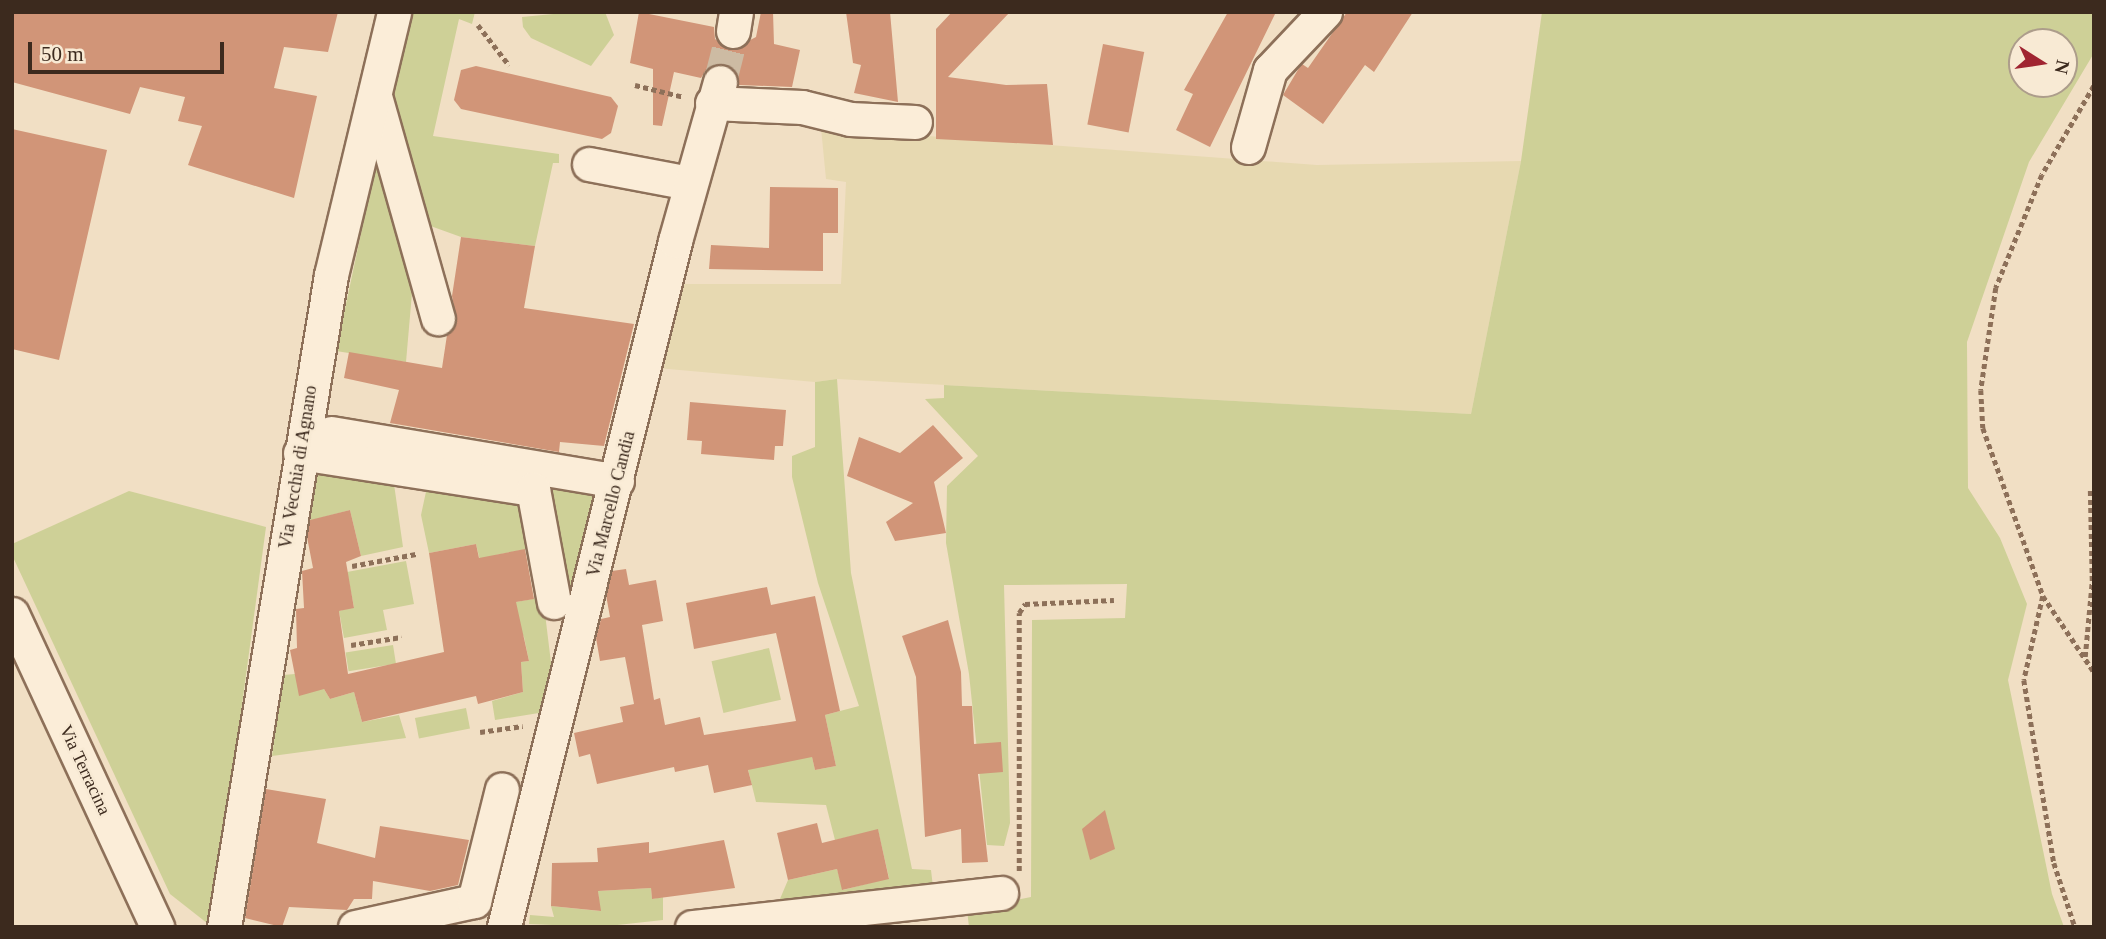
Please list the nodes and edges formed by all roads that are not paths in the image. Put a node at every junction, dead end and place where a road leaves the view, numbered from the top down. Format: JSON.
{"nodes":[{"id":1,"x":394,"y":12,"type":"edge"},
{"id":2,"x":1325,"y":12,"type":"edge"},
{"id":3,"x":375,"y":93,"type":"junction"},
{"id":4,"x":915,"y":122,"type":"dead end"},
{"id":5,"x":1248,"y":146,"type":"dead end"},
{"id":6,"x":589,"y":164,"type":"dead end"},
{"id":7,"x":690,"y":183,"type":"junction"},
{"id":8,"x":438,"y":318,"type":"dead end"},
{"id":9,"x":331,"y":433,"type":"dead end"},
{"id":10,"x":300,"y":453,"type":"junction"},
{"id":11,"x":617,"y":481,"type":"junction"},
{"id":12,"x":554,"y":603,"type":"dead end"},
{"id":13,"x":12,"y":614,"type":"edge"},
{"id":14,"x":502,"y":789,"type":"dead end"},
{"id":15,"x":1001,"y":892,"type":"road end"},
{"id":16,"x":157,"y":927,"type":"edge"},
{"id":17,"x":224,"y":927,"type":"edge"},
{"id":18,"x":355,"y":927,"type":"edge"},
{"id":19,"x":504,"y":927,"type":"edge"},
{"id":20,"x":692,"y":927,"type":"edge"}],
"edges":[{"from":1,"to":3,"type":"street","name":"Via Vecchia di Agnano"},
{"from":2,"to":5,"type":"street"},
{"from":3,"to":8,"type":"street"},
{"from":3,"to":10,"type":"street","name":"Via Vecchia di Agnano"},
{"from":4,"to":7,"type":"street","name":"Via Marcello Candia"},
{"from":6,"to":7,"type":"street"},
{"from":7,"to":11,"type":"street","name":"Via Marcello Candia"},
{"from":9,"to":11,"type":"street"},
{"from":10,"to":12,"type":"street"},
{"from":10,"to":17,"type":"street","name":"Via Vecchia di Agnano"},
{"from":11,"to":19,"type":"street","name":"Via Marcello Candia"},
{"from":13,"to":16,"type":"street","name":"Via Terracina"},
{"from":14,"to":18,"type":"street"},
{"from":15,"to":20,"type":"street"}]}
